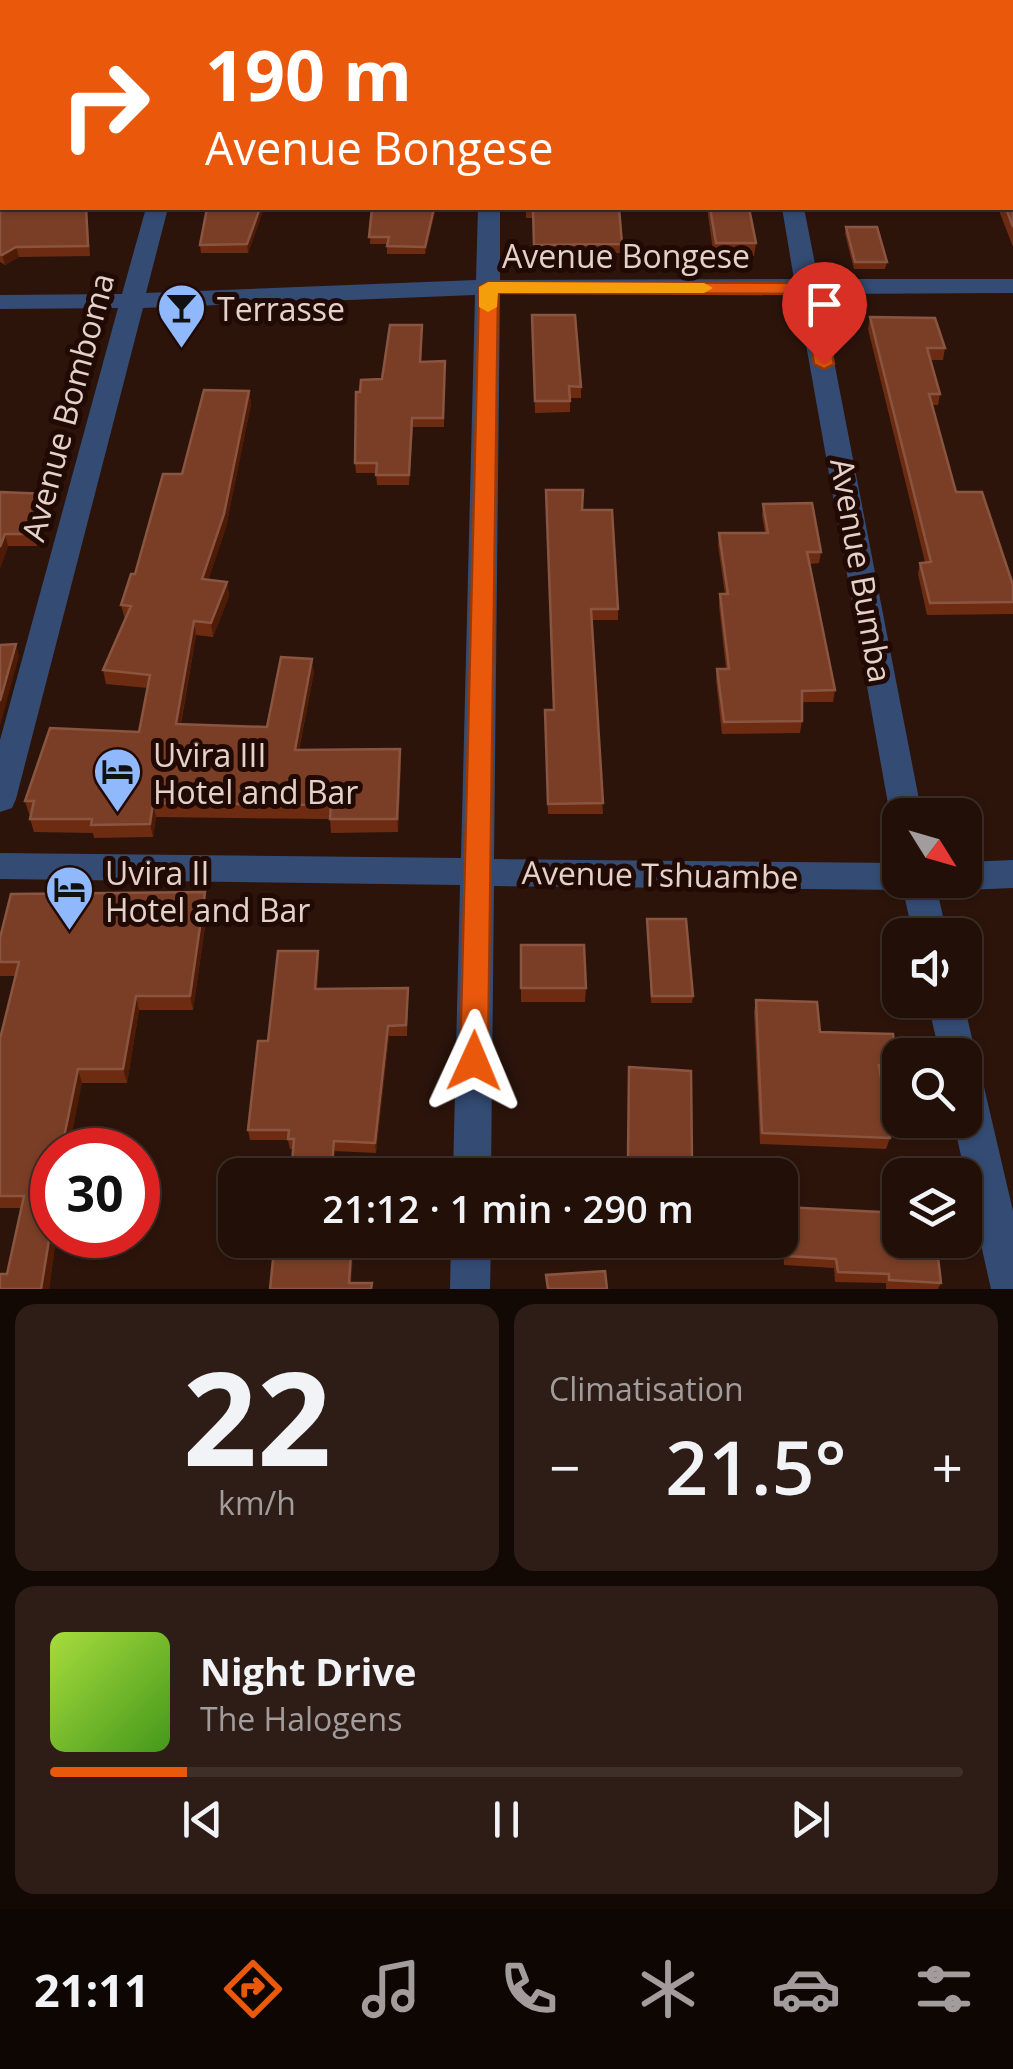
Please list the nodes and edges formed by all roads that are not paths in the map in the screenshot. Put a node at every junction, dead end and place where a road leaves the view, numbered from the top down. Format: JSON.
{"nodes":[{"id":1,"x":156,"y":210,"type":"edge"},
{"id":2,"x":489,"y":210,"type":"edge"},
{"id":3,"x":793,"y":210,"type":"edge"},
{"id":4,"x":1013,"y":286,"type":"edge"},
{"id":5,"x":488,"y":287,"type":"junction"},
{"id":6,"x":810,"y":288,"type":"junction"},
{"id":7,"x":130,"y":301,"type":"junction"},
{"id":8,"x":0,"y":302,"type":"edge"},
{"id":9,"x":903,"y":798,"type":"edge"},
{"id":10,"x":0,"y":799,"type":"edge"},
{"id":11,"x":0,"y":866,"type":"edge"},
{"id":12,"x":478,"y":871,"type":"junction"},
{"id":13,"x":1013,"y":874,"type":"edge"},
{"id":14,"x":982,"y":875,"type":"edge"},
{"id":15,"x":882,"y":877,"type":"edge"},
{"id":16,"x":977,"y":1138,"type":"edge"},
{"id":17,"x":472,"y":1158,"type":"edge"},
{"id":18,"x":471,"y":1258,"type":"edge"},
{"id":19,"x":470,"y":1289,"type":"edge"},
{"id":20,"x":1011,"y":1289,"type":"edge"}],
"edges":[{"from":1,"to":7,"type":"street","name":"Avenue Bomboma"},
{"from":2,"to":5,"type":"street"},
{"from":3,"to":6,"type":"street","name":"Avenue Bumba"},
{"from":4,"to":6,"type":"street","name":"Avenue Bongese"},
{"from":5,"to":6,"type":"street","name":"Avenue Bongese"},
{"from":5,"to":7,"type":"street","name":"Avenue Bongese"},
{"from":5,"to":12,"type":"street"},
{"from":6,"to":9,"type":"street","name":"Avenue Bumba"},
{"from":7,"to":8,"type":"street","name":"Avenue Bongese"},
{"from":7,"to":10,"type":"street","name":"Avenue Bomboma"},
{"from":11,"to":12,"type":"street","name":"Avenue Tshuambe"},
{"from":12,"to":15,"type":"street","name":"Avenue Tshuambe"},
{"from":12,"to":17,"type":"street"},
{"from":13,"to":14,"type":"street"},
{"from":16,"to":20,"type":"street"},
{"from":18,"to":19,"type":"street"}]}
